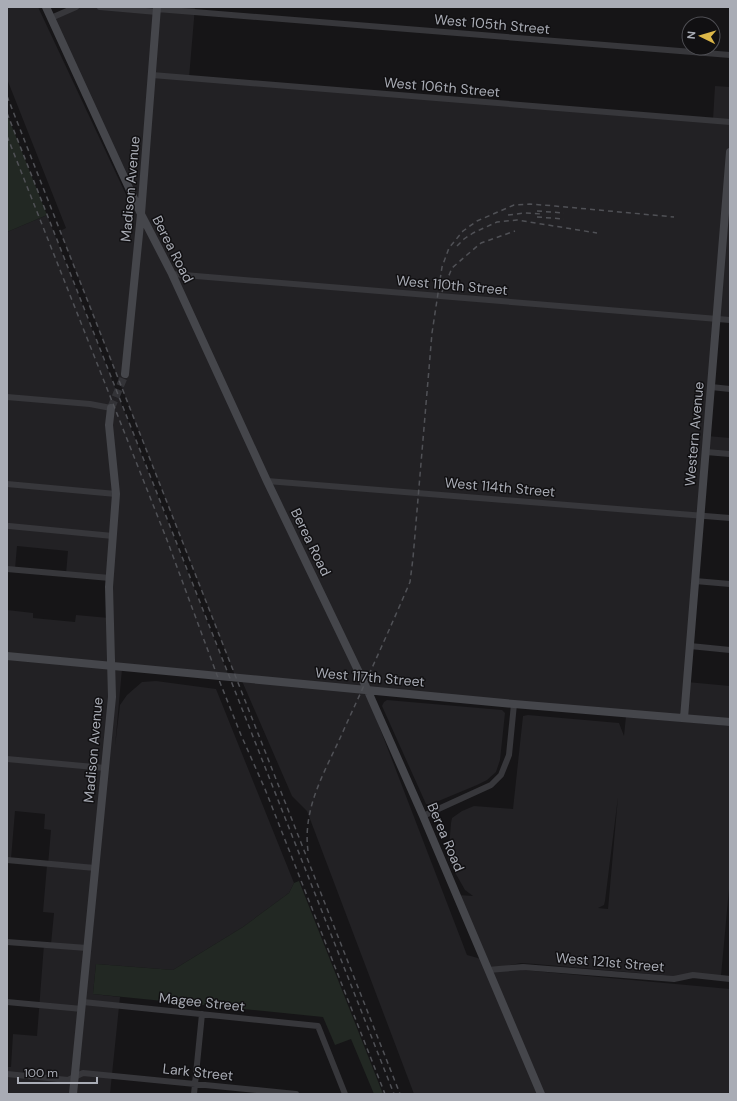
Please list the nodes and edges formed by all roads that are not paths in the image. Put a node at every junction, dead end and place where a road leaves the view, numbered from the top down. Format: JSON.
{"nodes":[{"id":1,"x":46,"y":7,"type":"edge"},
{"id":2,"x":76,"y":7,"type":"edge"},
{"id":3,"x":100,"y":7,"type":"edge"},
{"id":4,"x":157,"y":9,"type":"edge"},
{"id":5,"x":51,"y":18,"type":"junction"},
{"id":6,"x":730,"y":55,"type":"edge"},
{"id":7,"x":152,"y":75,"type":"junction"},
{"id":8,"x":730,"y":122,"type":"edge"},
{"id":9,"x":730,"y":152,"type":"edge"},
{"id":10,"x":141,"y":214,"type":"junction"},
{"id":11,"x":172,"y":274,"type":"junction"},
{"id":12,"x":716,"y":319,"type":"junction"},
{"id":13,"x":730,"y":320,"type":"edge"},
{"id":14,"x":125,"y":374,"type":"tunnel mouth"},
{"id":15,"x":711,"y":387,"type":"junction"},
{"id":16,"x":730,"y":389,"type":"edge"},
{"id":17,"x":7,"y":396,"type":"edge"},
{"id":18,"x":111,"y":408,"type":"joint"},
{"id":19,"x":706,"y":452,"type":"junction"},
{"id":20,"x":730,"y":454,"type":"edge"},
{"id":21,"x":267,"y":481,"type":"junction"},
{"id":22,"x":7,"y":484,"type":"edge"},
{"id":23,"x":116,"y":494,"type":"junction"},
{"id":24,"x":700,"y":515,"type":"junction"},
{"id":25,"x":730,"y":518,"type":"edge"},
{"id":26,"x":9,"y":526,"type":"dead end"},
{"id":27,"x":113,"y":536,"type":"junction"},
{"id":28,"x":7,"y":569,"type":"edge"},
{"id":29,"x":110,"y":578,"type":"junction"},
{"id":30,"x":695,"y":581,"type":"junction"},
{"id":31,"x":730,"y":584,"type":"edge"},
{"id":32,"x":690,"y":646,"type":"junction"},
{"id":33,"x":730,"y":650,"type":"edge"},
{"id":34,"x":7,"y":656,"type":"edge"},
{"id":35,"x":111,"y":666,"type":"junction"},
{"id":36,"x":367,"y":689,"type":"junction"},
{"id":37,"x":514,"y":704,"type":"junction"},
{"id":38,"x":684,"y":718,"type":"junction"},
{"id":39,"x":730,"y":722,"type":"edge"},
{"id":40,"x":7,"y":759,"type":"edge"},
{"id":41,"x":105,"y":768,"type":"junction"},
{"id":42,"x":423,"y":816,"type":"junction"},
{"id":43,"x":7,"y":860,"type":"edge"},
{"id":44,"x":95,"y":868,"type":"junction"},
{"id":45,"x":7,"y":942,"type":"edge"},
{"id":46,"x":87,"y":948,"type":"junction"},
{"id":47,"x":488,"y":970,"type":"junction"},
{"id":48,"x":730,"y":979,"type":"edge"},
{"id":49,"x":7,"y":1002,"type":"edge"},
{"id":50,"x":82,"y":1006,"type":"junction"},
{"id":51,"x":202,"y":1014,"type":"junction"},
{"id":52,"x":7,"y":1074,"type":"edge"},
{"id":53,"x":74,"y":1077,"type":"junction"},
{"id":54,"x":195,"y":1084,"type":"junction"},
{"id":55,"x":73,"y":1094,"type":"edge"},
{"id":56,"x":194,"y":1094,"type":"edge"},
{"id":57,"x":296,"y":1094,"type":"edge"},
{"id":58,"x":345,"y":1094,"type":"edge"},
{"id":59,"x":541,"y":1094,"type":"edge"}],
"edges":[{"from":1,"to":5,"type":"main road","name":"Berea Road"},
{"from":2,"to":5,"type":"street"},
{"from":3,"to":4,"type":"street","name":"West 105th Street"},
{"from":4,"to":6,"type":"street","name":"West 105th Street"},
{"from":4,"to":7,"type":"main road","name":"Madison Avenue"},
{"from":5,"to":10,"type":"main road","name":"Berea Road"},
{"from":7,"to":8,"type":"street","name":"West 106th Street"},
{"from":7,"to":10,"type":"main road","name":"Madison Avenue"},
{"from":9,"to":12,"type":"main road","name":"Western Avenue"},
{"from":10,"to":11,"type":"main road","name":"Berea Road"},
{"from":10,"to":14,"type":"main road","name":"Madison Avenue"},
{"from":11,"to":12,"type":"street","name":"West 110th Street"},
{"from":11,"to":21,"type":"main road","name":"Berea Road"},
{"from":12,"to":13,"type":"street","name":"West 110th Street"},
{"from":12,"to":15,"type":"main road","name":"Western Avenue"},
{"from":15,"to":16,"type":"street"},
{"from":15,"to":19,"type":"main road","name":"Western Avenue"},
{"from":17,"to":18,"type":"street"},
{"from":18,"to":23,"type":"main road","name":"Madison Avenue"},
{"from":19,"to":20,"type":"street"},
{"from":19,"to":24,"type":"main road","name":"Western Avenue"},
{"from":21,"to":24,"type":"street","name":"West 114th Street"},
{"from":21,"to":36,"type":"main road","name":"Berea Road"},
{"from":22,"to":23,"type":"street"},
{"from":23,"to":27,"type":"main road","name":"Madison Avenue"},
{"from":24,"to":25,"type":"street","name":"West 114th Street"},
{"from":24,"to":30,"type":"main road","name":"Western Avenue"},
{"from":26,"to":27,"type":"street"},
{"from":27,"to":29,"type":"main road","name":"Madison Avenue"},
{"from":28,"to":29,"type":"street"},
{"from":29,"to":35,"type":"main road","name":"Madison Avenue"},
{"from":30,"to":31,"type":"street"},
{"from":30,"to":32,"type":"main road","name":"Western Avenue"},
{"from":32,"to":33,"type":"street"},
{"from":32,"to":38,"type":"main road","name":"Western Avenue"},
{"from":34,"to":35,"type":"main road","name":"West 117th Street"},
{"from":35,"to":36,"type":"main road","name":"West 117th Street"},
{"from":35,"to":41,"type":"main road","name":"Madison Avenue"},
{"from":36,"to":37,"type":"main road","name":"West 117th Street"},
{"from":36,"to":42,"type":"main road","name":"Berea Road"},
{"from":37,"to":38,"type":"main road","name":"West 117th Street"},
{"from":37,"to":42,"type":"street"},
{"from":38,"to":39,"type":"main road","name":"West 117th Street"},
{"from":40,"to":41,"type":"street"},
{"from":41,"to":44,"type":"main road","name":"Madison Avenue"},
{"from":42,"to":47,"type":"main road","name":"Berea Road"},
{"from":43,"to":44,"type":"street"},
{"from":44,"to":46,"type":"main road","name":"Madison Avenue"},
{"from":45,"to":46,"type":"street"},
{"from":46,"to":50,"type":"main road","name":"Madison Avenue"},
{"from":47,"to":48,"type":"street","name":"West 121st Street"},
{"from":47,"to":59,"type":"main road","name":"Berea Road"},
{"from":49,"to":50,"type":"street","name":"Magee Street"},
{"from":50,"to":51,"type":"street","name":"Magee Street"},
{"from":50,"to":53,"type":"main road","name":"Madison Avenue"},
{"from":51,"to":54,"type":"street"},
{"from":51,"to":58,"type":"street","name":"Magee Street"},
{"from":52,"to":53,"type":"street","name":"Lark Street"},
{"from":53,"to":54,"type":"street","name":"Lark Street"},
{"from":53,"to":55,"type":"main road","name":"Madison Avenue"},
{"from":54,"to":56,"type":"street"},
{"from":54,"to":57,"type":"street","name":"Lark Street"}]}
